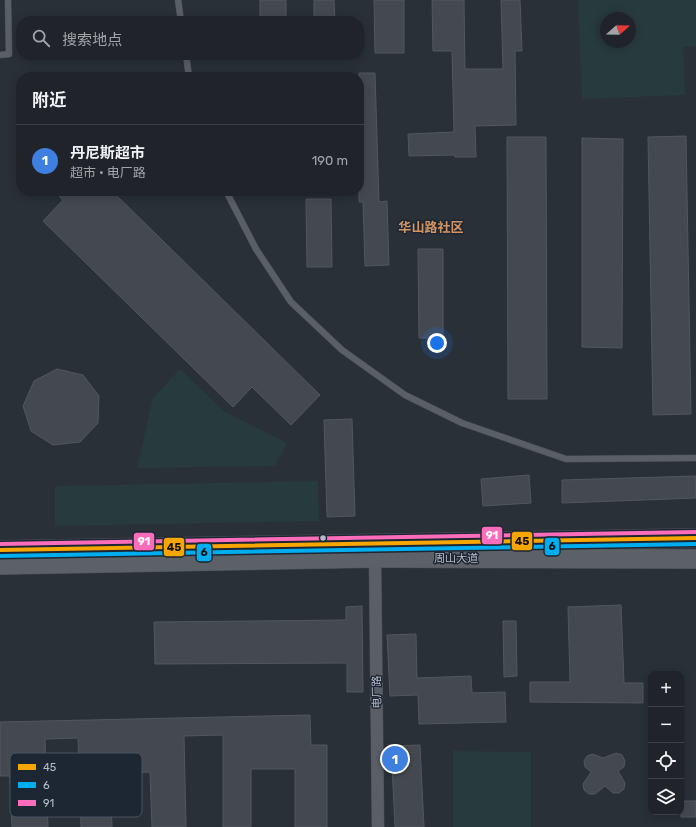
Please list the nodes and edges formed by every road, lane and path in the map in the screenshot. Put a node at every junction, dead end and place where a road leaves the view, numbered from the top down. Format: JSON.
{"nodes":[{"id":1,"x":8,"y":0,"type":"edge"},
{"id":2,"x":178,"y":0,"type":"edge"},
{"id":3,"x":180,"y":16,"type":"edge"},
{"id":4,"x":0,"y":54,"type":"edge"},
{"id":5,"x":187,"y":60,"type":"edge"},
{"id":6,"x":188,"y":72,"type":"edge"},
{"id":7,"x":229,"y":196,"type":"edge"},
{"id":8,"x":696,"y":458,"type":"edge"},
{"id":9,"x":696,"y":538,"type":"edge"},
{"id":10,"x":0,"y":550,"type":"edge"},
{"id":11,"x":375,"y":558,"type":"junction"},
{"id":12,"x":696,"y":559,"type":"edge"},
{"id":13,"x":0,"y":565,"type":"edge"},
{"id":14,"x":378,"y":827,"type":"edge"}],
"edges":[{"from":1,"to":4,"type":"lane"},
{"from":2,"to":3,"type":"lane"},
{"from":5,"to":6,"type":"lane"},
{"from":7,"to":8,"type":"lane"},
{"from":9,"to":10,"type":"main road","name":"周山大道"},
{"from":11,"to":12,"type":"main road","name":"周山大道"},
{"from":11,"to":13,"type":"main road","name":"周山大道"},
{"from":11,"to":14,"type":"street","name":"电厂路"}]}
